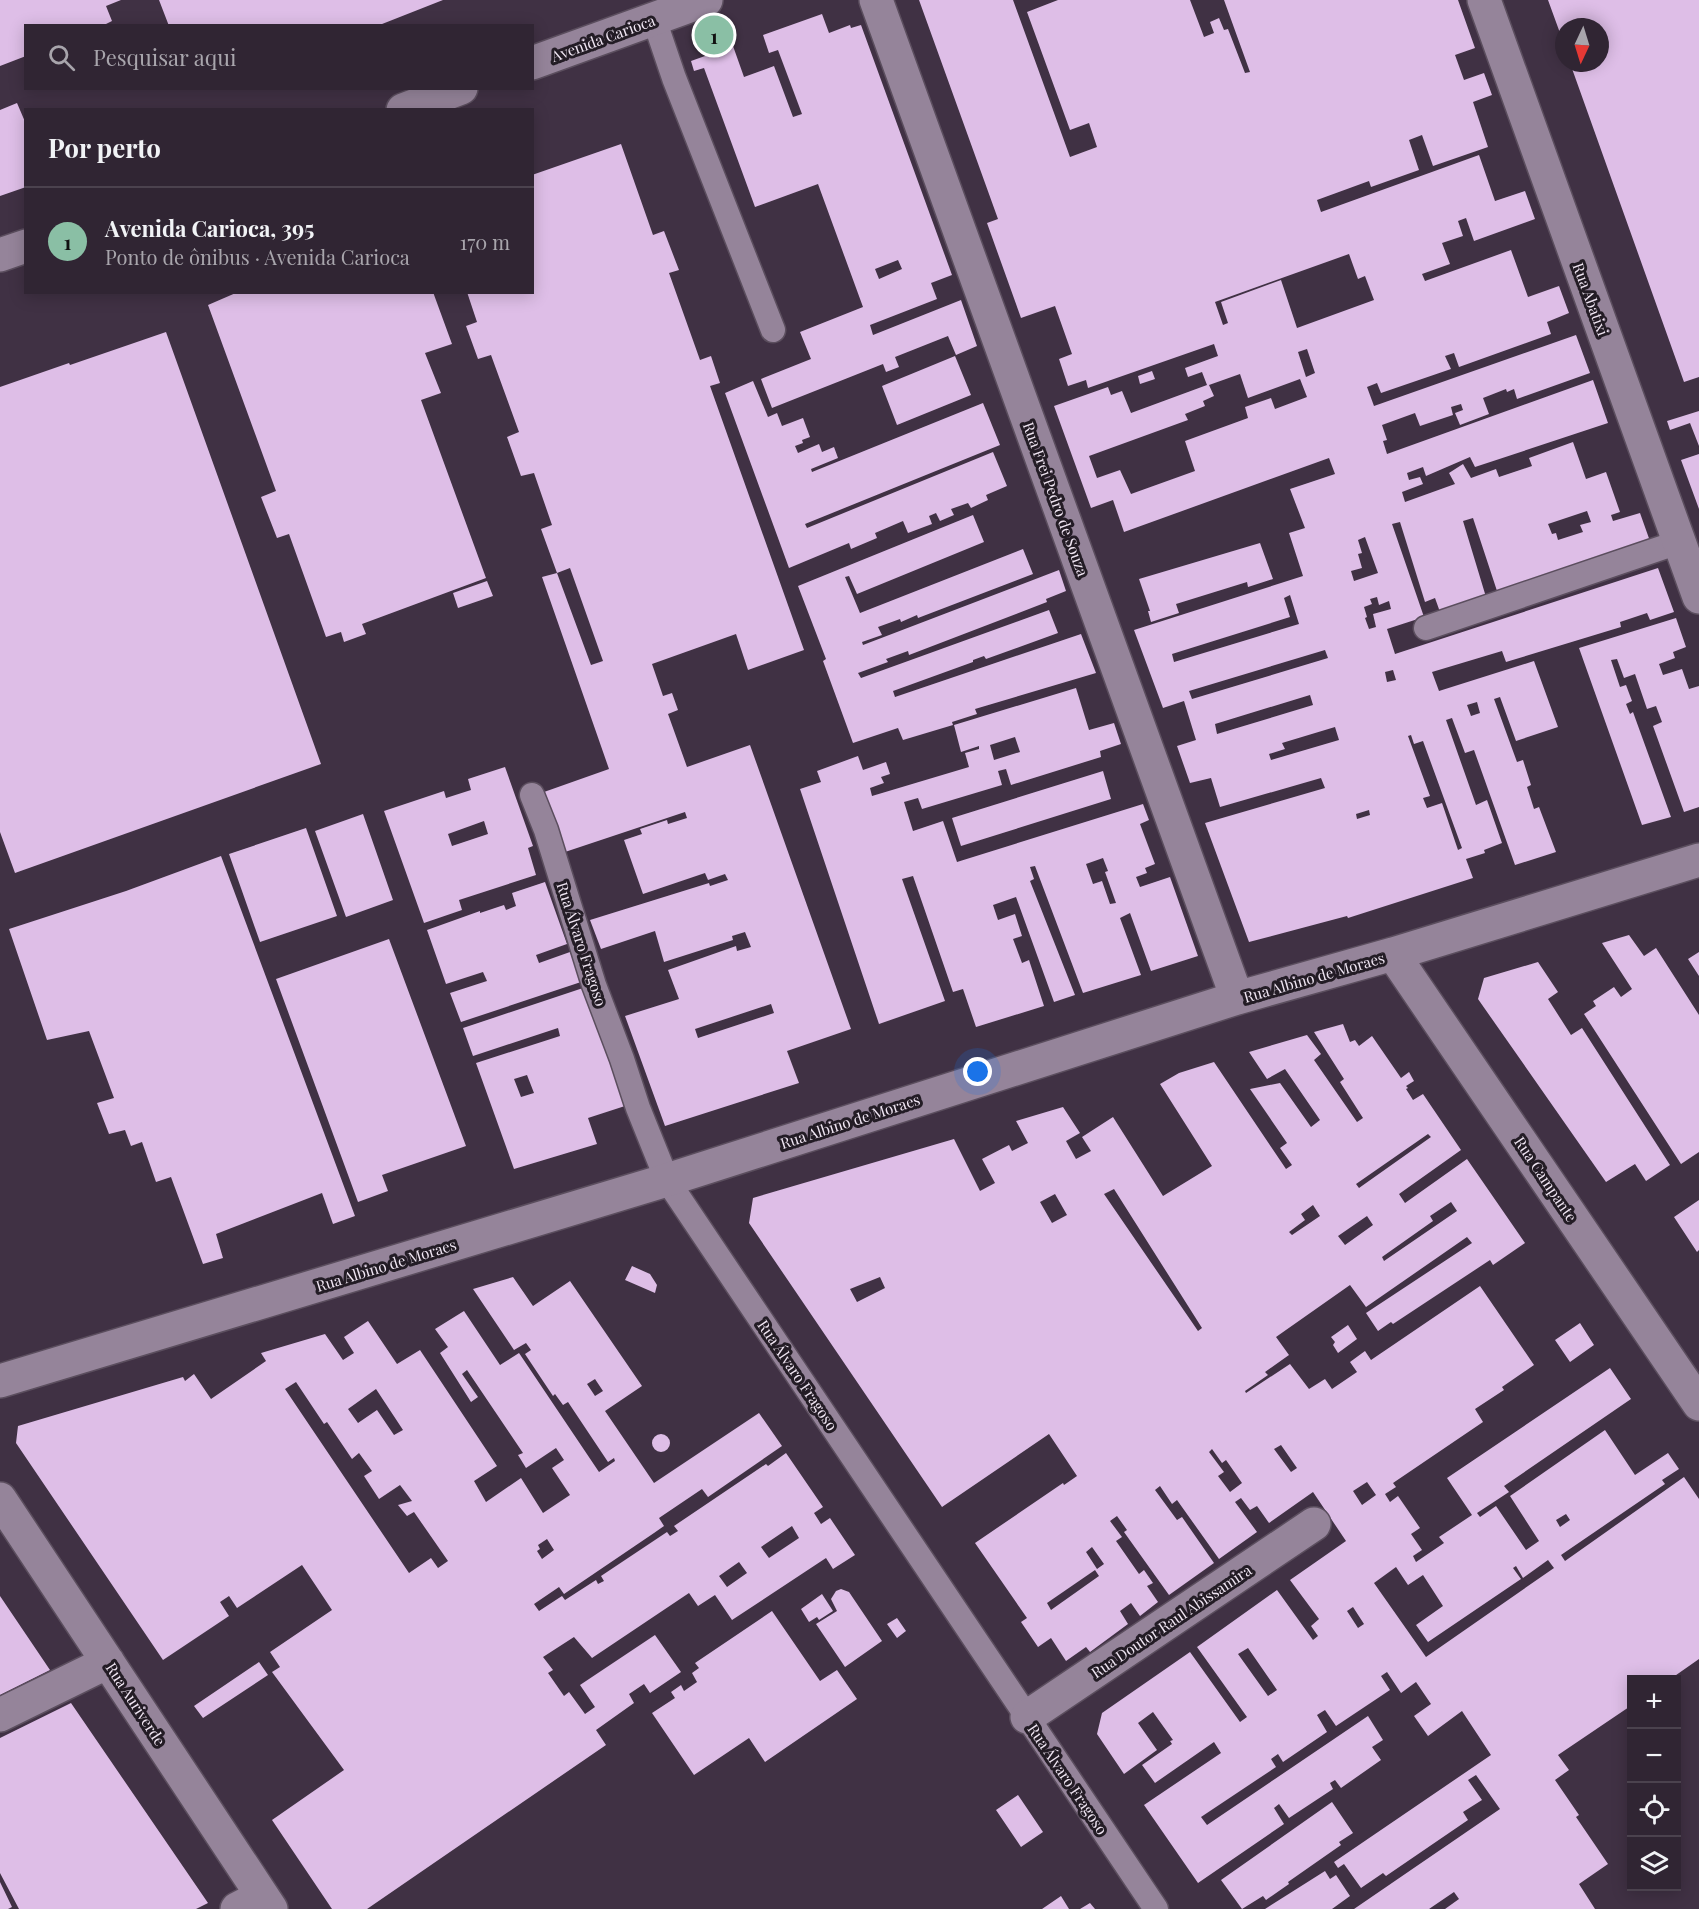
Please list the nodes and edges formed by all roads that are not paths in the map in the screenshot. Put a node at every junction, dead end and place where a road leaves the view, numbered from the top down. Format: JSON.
{"nodes":[{"id":1,"x":706,"y":0,"type":"edge"},
{"id":2,"x":876,"y":0,"type":"edge"},
{"id":3,"x":1484,"y":0,"type":"edge"},
{"id":4,"x":654,"y":19,"type":"junction"},
{"id":5,"x":534,"y":62,"type":"edge"},
{"id":6,"x":456,"y":90,"type":"edge"},
{"id":7,"x":408,"y":108,"type":"edge"},
{"id":8,"x":24,"y":247,"type":"edge"},
{"id":9,"x":0,"y":255,"type":"edge"},
{"id":10,"x":772,"y":330,"type":"dead end"},
{"id":11,"x":1679,"y":542,"type":"junction"},
{"id":12,"x":1699,"y":597,"type":"edge"},
{"id":13,"x":1425,"y":628,"type":"dead end"},
{"id":14,"x":532,"y":795,"type":"dead end"},
{"id":15,"x":1699,"y":860,"type":"edge"},
{"id":16,"x":1393,"y":954,"type":"junction"},
{"id":17,"x":1237,"y":998,"type":"junction"},
{"id":18,"x":667,"y":1180,"type":"junction"},
{"id":19,"x":0,"y":1381,"type":"edge"},
{"id":20,"x":1699,"y":1404,"type":"edge"},
{"id":21,"x":0,"y":1499,"type":"edge"},
{"id":22,"x":1314,"y":1524,"type":"dead end"},
{"id":23,"x":108,"y":1662,"type":"junction"},
{"id":24,"x":0,"y":1715,"type":"edge"},
{"id":25,"x":1027,"y":1717,"type":"junction"},
{"id":26,"x":257,"y":1905,"type":"edge"},
{"id":27,"x":1156,"y":1909,"type":"edge"}],
"edges":[{"from":1,"to":4,"type":"street","name":"Avenida Carioca"},
{"from":2,"to":17,"type":"street","name":"Rua Frei Pedro de Souza"},
{"from":3,"to":11,"type":"street","name":"Rua Abatixi"},
{"from":4,"to":5,"type":"street","name":"Avenida Carioca"},
{"from":4,"to":10,"type":"lane"},
{"from":6,"to":7,"type":"street"},
{"from":8,"to":9,"type":"street"},
{"from":11,"to":12,"type":"street","name":"Rua Abatixi"},
{"from":11,"to":13,"type":"lane"},
{"from":14,"to":18,"type":"lane","name":"Rua Álvaro Fragoso"},
{"from":15,"to":16,"type":"street","name":"Rua Albino de Moraes"},
{"from":16,"to":17,"type":"street","name":"Rua Albino de Moraes"},
{"from":16,"to":20,"type":"street","name":"Rua Campante"},
{"from":17,"to":18,"type":"street","name":"Rua Albino de Moraes"},
{"from":18,"to":19,"type":"street","name":"Rua Albino de Moraes"},
{"from":18,"to":25,"type":"lane","name":"Rua Álvaro Fragoso"},
{"from":21,"to":23,"type":"street","name":"Rua Auriverde"},
{"from":22,"to":25,"type":"street","name":"Rua Doutor Raul Abissamira"},
{"from":23,"to":24,"type":"street"},
{"from":23,"to":26,"type":"street","name":"Rua Auriverde"},
{"from":25,"to":27,"type":"lane","name":"Rua Álvaro Fragoso"}]}
